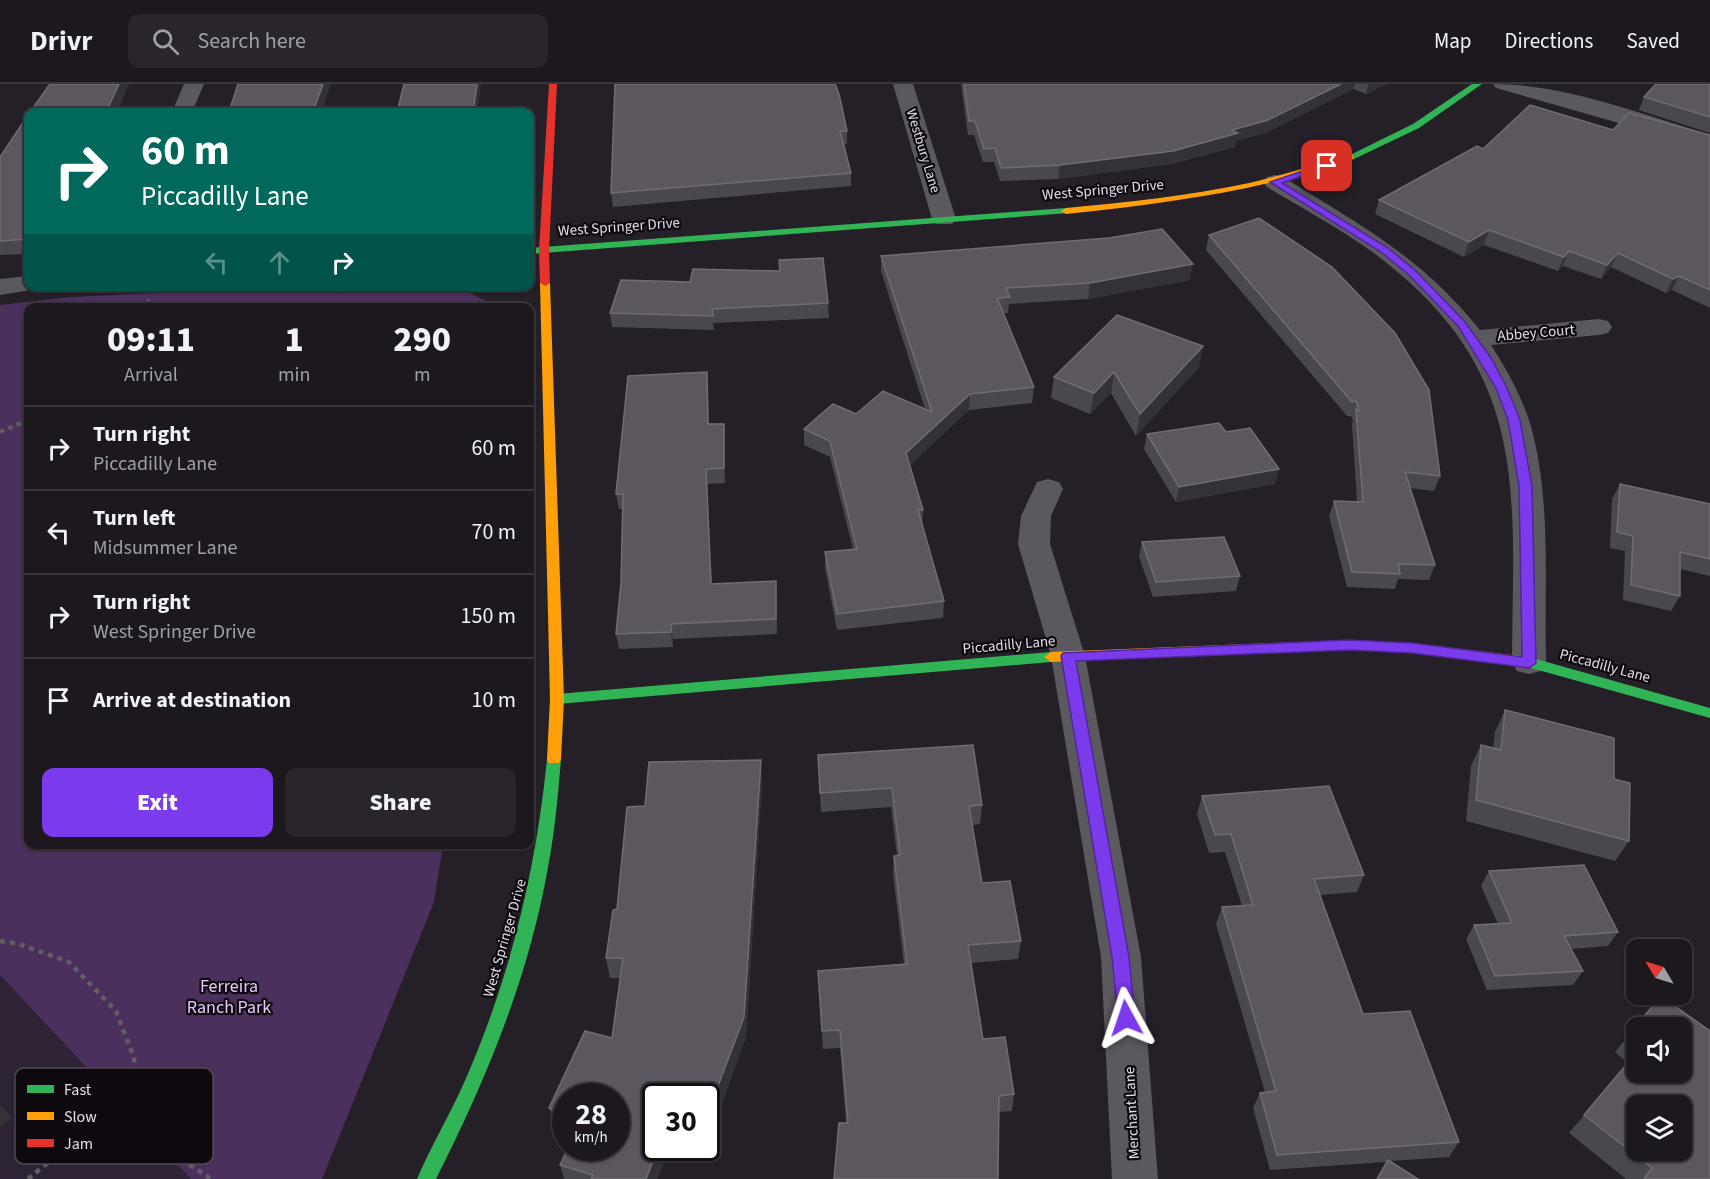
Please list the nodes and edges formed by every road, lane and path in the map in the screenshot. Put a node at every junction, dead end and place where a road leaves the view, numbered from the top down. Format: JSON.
{"nodes":[{"id":1,"x":194,"y":84,"type":"edge"},
{"id":2,"x":553,"y":84,"type":"edge"},
{"id":3,"x":903,"y":84,"type":"edge"},
{"id":4,"x":1478,"y":84,"type":"edge"},
{"id":5,"x":1503,"y":84,"type":"edge"},
{"id":6,"x":184,"y":108,"type":"edge"},
{"id":7,"x":1710,"y":142,"type":"edge"},
{"id":8,"x":1275,"y":182,"type":"junction"},
{"id":9,"x":944,"y":219,"type":"junction"},
{"id":10,"x":537,"y":250,"type":"edge"},
{"id":11,"x":24,"y":284,"type":"edge"},
{"id":12,"x":0,"y":287,"type":"edge"},
{"id":13,"x":149,"y":297,"type":"dead end"},
{"id":14,"x":148,"y":303,"type":"edge"},
{"id":15,"x":1599,"y":327,"type":"dead end"},
{"id":16,"x":1473,"y":339,"type":"junction"},
{"id":17,"x":24,"y":422,"type":"edge"},
{"id":18,"x":0,"y":432,"type":"edge"},
{"id":19,"x":1048,"y":489,"type":"dead end"},
{"id":20,"x":1068,"y":656,"type":"junction"},
{"id":21,"x":1529,"y":663,"type":"junction"},
{"id":22,"x":557,"y":699,"type":"junction"},
{"id":23,"x":1710,"y":713,"type":"edge"},
{"id":24,"x":0,"y":941,"type":"edge"},
{"id":25,"x":134,"y":1068,"type":"edge"},
{"id":26,"x":46,"y":1164,"type":"edge"},
{"id":27,"x":186,"y":1164,"type":"edge"},
{"id":28,"x":28,"y":1179,"type":"edge"},
{"id":29,"x":211,"y":1179,"type":"edge"},
{"id":30,"x":426,"y":1179,"type":"edge"},
{"id":31,"x":1135,"y":1179,"type":"edge"}],
"edges":[{"from":1,"to":6,"type":"street"},
{"from":2,"to":10,"type":"street"},
{"from":3,"to":9,"type":"street","name":"Westbury Lane"},
{"from":4,"to":8,"type":"street","name":"West Springer Drive"},
{"from":5,"to":7,"type":"street"},
{"from":8,"to":9,"type":"street","name":"West Springer Drive"},
{"from":8,"to":16,"type":"street"},
{"from":9,"to":10,"type":"street","name":"West Springer Drive"},
{"from":10,"to":22,"type":"street","name":"West Springer Drive"},
{"from":11,"to":12,"type":"street"},
{"from":13,"to":14,"type":"path"},
{"from":15,"to":16,"type":"street","name":"Abbey Court"},
{"from":16,"to":21,"type":"street"},
{"from":17,"to":18,"type":"path"},
{"from":19,"to":20,"type":"street","name":"Merchant Lane"},
{"from":20,"to":21,"type":"street","name":"Piccadilly Lane"},
{"from":20,"to":22,"type":"street","name":"Piccadilly Lane"},
{"from":20,"to":31,"type":"street","name":"Merchant Lane"},
{"from":21,"to":23,"type":"street","name":"Piccadilly Lane"},
{"from":22,"to":30,"type":"street","name":"West Springer Drive"},
{"from":24,"to":25,"type":"path"},
{"from":26,"to":28,"type":"path"},
{"from":27,"to":29,"type":"path"}]}
